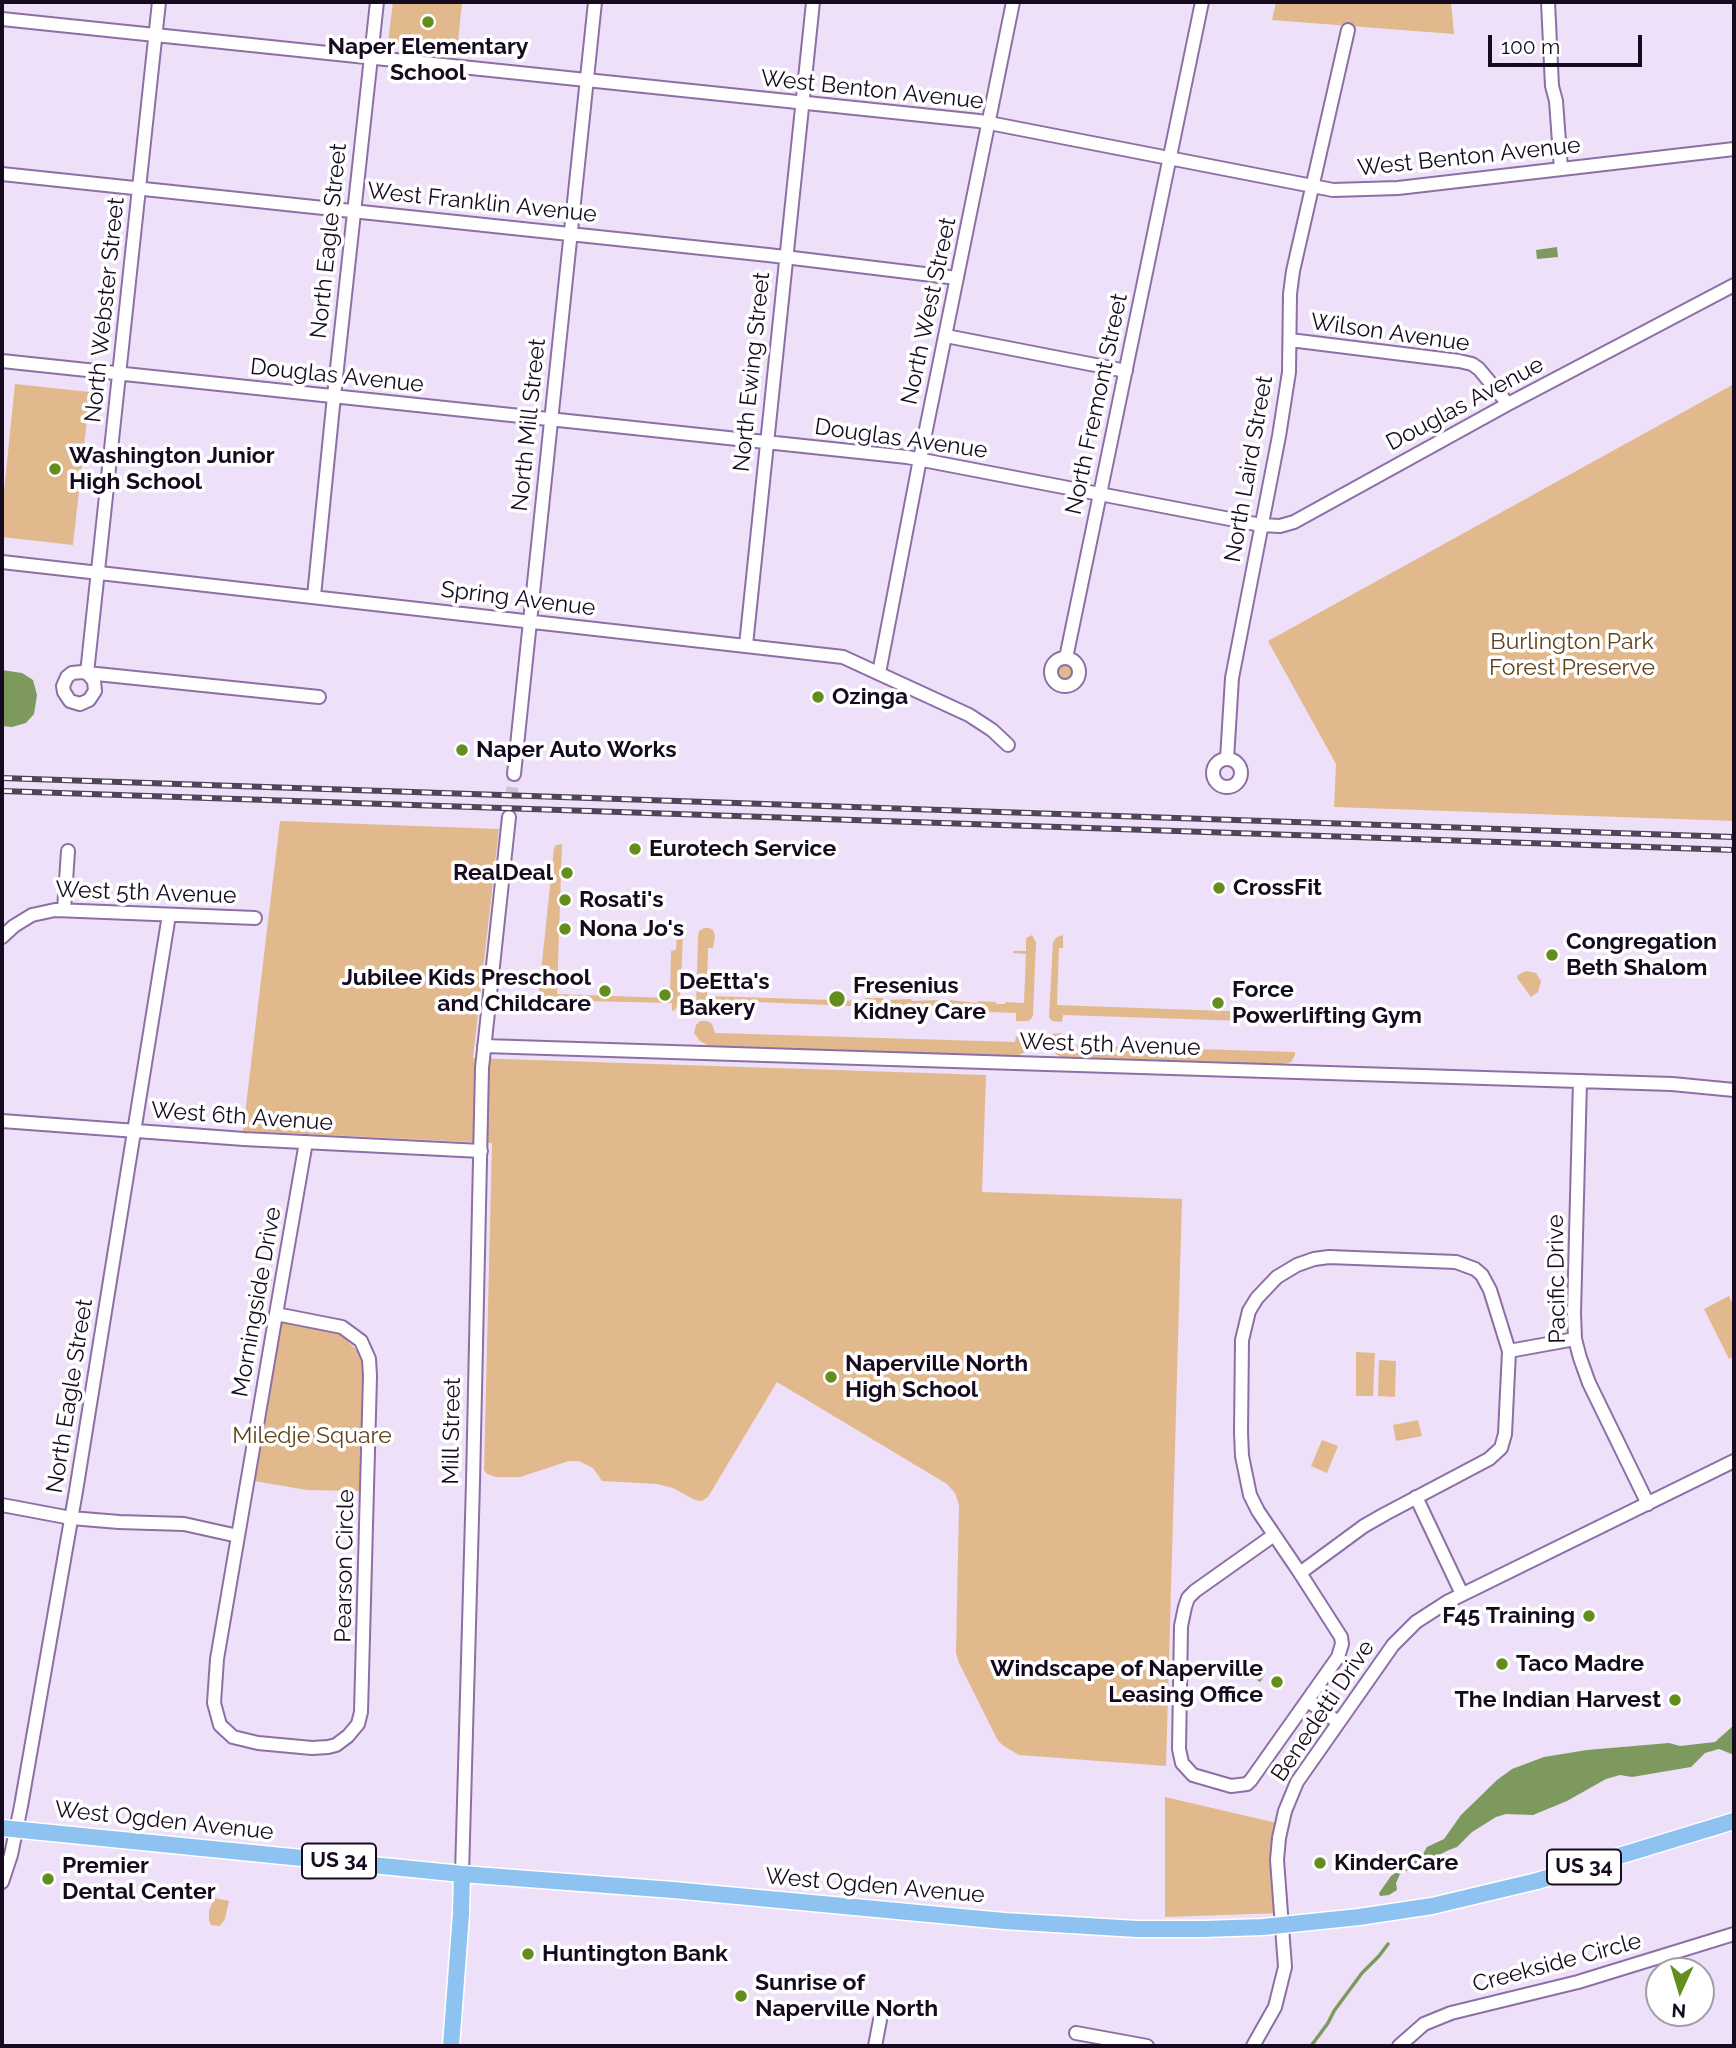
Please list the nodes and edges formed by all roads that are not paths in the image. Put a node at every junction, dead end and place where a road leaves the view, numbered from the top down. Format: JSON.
{"nodes":[{"id":1,"x":159,"y":2,"type":"edge"},
{"id":2,"x":377,"y":2,"type":"edge"},
{"id":3,"x":595,"y":2,"type":"edge"},
{"id":4,"x":813,"y":2,"type":"edge"},
{"id":5,"x":1013,"y":2,"type":"edge"},
{"id":6,"x":1202,"y":2,"type":"edge"},
{"id":7,"x":1548,"y":2,"type":"edge"},
{"id":8,"x":2,"y":19,"type":"edge"},
{"id":9,"x":1348,"y":30,"type":"dead end"},
{"id":10,"x":156,"y":35,"type":"junction"},
{"id":11,"x":371,"y":58,"type":"junction"},
{"id":12,"x":587,"y":81,"type":"junction"},
{"id":13,"x":802,"y":103,"type":"junction"},
{"id":14,"x":990,"y":123,"type":"junction"},
{"id":15,"x":1734,"y":149,"type":"edge"},
{"id":16,"x":1170,"y":159,"type":"junction"},
{"id":17,"x":1561,"y":169,"type":"junction"},
{"id":18,"x":2,"y":174,"type":"edge"},
{"id":19,"x":1312,"y":187,"type":"junction"},
{"id":20,"x":140,"y":188,"type":"junction"},
{"id":21,"x":354,"y":211,"type":"junction"},
{"id":22,"x":571,"y":234,"type":"junction"},
{"id":23,"x":786,"y":258,"type":"junction"},
{"id":24,"x":957,"y":278,"type":"junction"},
{"id":25,"x":1734,"y":285,"type":"edge"},
{"id":26,"x":946,"y":335,"type":"junction"},
{"id":27,"x":1290,"y":340,"type":"junction"},
{"id":28,"x":2,"y":361,"type":"edge"},
{"id":29,"x":1126,"y":371,"type":"junction"},
{"id":30,"x":119,"y":373,"type":"junction"},
{"id":31,"x":334,"y":396,"type":"junction"},
{"id":32,"x":1508,"y":404,"type":"junction"},
{"id":33,"x":551,"y":420,"type":"junction"},
{"id":34,"x":766,"y":443,"type":"junction"},
{"id":35,"x":920,"y":459,"type":"junction"},
{"id":36,"x":1100,"y":493,"type":"junction"},
{"id":37,"x":1261,"y":525,"type":"junction"},
{"id":38,"x":2,"y":562,"type":"edge"},
{"id":39,"x":98,"y":573,"type":"junction"},
{"id":40,"x":314,"y":596,"type":"junction"},
{"id":41,"x":531,"y":621,"type":"junction"},
{"id":42,"x":746,"y":645,"type":"junction"},
{"id":43,"x":1066,"y":658,"type":"dead end"},
{"id":44,"x":879,"y":673,"type":"junction"},
{"id":45,"x":319,"y":697,"type":"dead end"},
{"id":46,"x":1008,"y":745,"type":"dead end"},
{"id":47,"x":1227,"y":759,"type":"dead end"},
{"id":48,"x":514,"y":774,"type":"tunnel mouth"},
{"id":49,"x":509,"y":817,"type":"tunnel mouth"},
{"id":50,"x":68,"y":851,"type":"dead end"},
{"id":51,"x":64,"y":910,"type":"junction"},
{"id":52,"x":169,"y":915,"type":"junction"},
{"id":53,"x":255,"y":918,"type":"dead end"},
{"id":54,"x":2,"y":937,"type":"edge"},
{"id":55,"x":484,"y":1046,"type":"junction"},
{"id":56,"x":1580,"y":1081,"type":"junction"},
{"id":57,"x":1734,"y":1090,"type":"edge"},
{"id":58,"x":2,"y":1121,"type":"edge"},
{"id":59,"x":134,"y":1130,"type":"junction"},
{"id":60,"x":306,"y":1142,"type":"junction"},
{"id":61,"x":481,"y":1151,"type":"junction"},
{"id":62,"x":276,"y":1314,"type":"junction"},
{"id":63,"x":1575,"y":1339,"type":"junction"},
{"id":64,"x":1509,"y":1351,"type":"junction"},
{"id":65,"x":1734,"y":1461,"type":"edge"},
{"id":66,"x":1416,"y":1497,"type":"junction"},
{"id":67,"x":1648,"y":1503,"type":"junction"},
{"id":68,"x":2,"y":1505,"type":"edge"},
{"id":69,"x":71,"y":1518,"type":"junction"},
{"id":70,"x":1274,"y":1535,"type":"junction"},
{"id":71,"x":238,"y":1536,"type":"junction"},
{"id":72,"x":1300,"y":1573,"type":"junction"},
{"id":73,"x":1462,"y":1594,"type":"junction"},
{"id":74,"x":1308,"y":1701,"type":"junction"},
{"id":75,"x":217,"y":1718,"type":"joint"},
{"id":76,"x":1338,"y":1722,"type":"junction"},
{"id":77,"x":1734,"y":1821,"type":"edge"},
{"id":78,"x":9,"y":1829,"type":"edge"},
{"id":79,"x":462,"y":1874,"type":"junction"},
{"id":80,"x":2,"y":1882,"type":"edge"},
{"id":81,"x":1282,"y":1925,"type":"junction"},
{"id":82,"x":1734,"y":1934,"type":"edge"},
{"id":83,"x":880,"y":2020,"type":"dead end"},
{"id":84,"x":1076,"y":2032,"type":"dead end"},
{"id":85,"x":451,"y":2046,"type":"edge"},
{"id":86,"x":874,"y":2046,"type":"edge"},
{"id":87,"x":1147,"y":2046,"type":"edge"},
{"id":88,"x":1253,"y":2046,"type":"edge"},
{"id":89,"x":1399,"y":2046,"type":"edge"}],
"edges":[{"from":1,"to":10,"type":"street","name":"North Webster Street"},
{"from":2,"to":11,"type":"street","name":"North Eagle Street"},
{"from":3,"to":12,"type":"street","name":"North Mill Street"},
{"from":4,"to":13,"type":"street","name":"North Ewing Street"},
{"from":5,"to":14,"type":"street","name":"North West Street"},
{"from":6,"to":16,"type":"street","name":"North Fremont Street"},
{"from":7,"to":17,"type":"street"},
{"from":8,"to":10,"type":"street","name":"West Benton Avenue"},
{"from":9,"to":19,"type":"street","name":"North Laird Street"},
{"from":10,"to":11,"type":"street","name":"West Benton Avenue"},
{"from":10,"to":20,"type":"street","name":"North Webster Street"},
{"from":11,"to":12,"type":"street","name":"West Benton Avenue"},
{"from":11,"to":21,"type":"street","name":"North Eagle Street"},
{"from":12,"to":13,"type":"street","name":"West Benton Avenue"},
{"from":12,"to":22,"type":"street","name":"North Mill Street"},
{"from":13,"to":14,"type":"street","name":"West Benton Avenue"},
{"from":13,"to":23,"type":"street","name":"North Ewing Street"},
{"from":14,"to":16,"type":"street","name":"West Benton Avenue"},
{"from":14,"to":24,"type":"street","name":"North West Street"},
{"from":15,"to":17,"type":"street","name":"West Benton Avenue"},
{"from":16,"to":19,"type":"street","name":"West Benton Avenue"},
{"from":16,"to":29,"type":"street","name":"North Fremont Street"},
{"from":17,"to":19,"type":"street","name":"West Benton Avenue"},
{"from":18,"to":20,"type":"street","name":"West Franklin Avenue"},
{"from":19,"to":27,"type":"street","name":"North Laird Street"},
{"from":20,"to":21,"type":"street","name":"West Franklin Avenue"},
{"from":20,"to":30,"type":"street","name":"North Webster Street"},
{"from":21,"to":22,"type":"street","name":"West Franklin Avenue"},
{"from":21,"to":31,"type":"street","name":"North Eagle Street"},
{"from":22,"to":23,"type":"street","name":"West Franklin Avenue"},
{"from":22,"to":33,"type":"street","name":"North Mill Street"},
{"from":23,"to":24,"type":"street","name":"West Franklin Avenue"},
{"from":23,"to":34,"type":"street","name":"North Ewing Street"},
{"from":24,"to":26,"type":"street","name":"North West Street"},
{"from":25,"to":32,"type":"street","name":"Douglas Avenue"},
{"from":26,"to":29,"type":"street"},
{"from":26,"to":35,"type":"street","name":"North West Street"},
{"from":27,"to":32,"type":"street","name":"Wilson Avenue"},
{"from":27,"to":37,"type":"street","name":"North Laird Street"},
{"from":28,"to":30,"type":"street","name":"Douglas Avenue"},
{"from":29,"to":36,"type":"street","name":"North Fremont Street"},
{"from":30,"to":31,"type":"street","name":"Douglas Avenue"},
{"from":30,"to":39,"type":"street","name":"North Webster Street"},
{"from":31,"to":33,"type":"street","name":"Douglas Avenue"},
{"from":31,"to":40,"type":"street","name":"North Eagle Street"},
{"from":32,"to":37,"type":"street","name":"Douglas Avenue"},
{"from":33,"to":34,"type":"street","name":"Douglas Avenue"},
{"from":33,"to":41,"type":"street","name":"North Mill Street"},
{"from":34,"to":35,"type":"street","name":"Douglas Avenue"},
{"from":34,"to":42,"type":"street","name":"North Ewing Street"},
{"from":35,"to":36,"type":"street","name":"Douglas Avenue"},
{"from":35,"to":44,"type":"street","name":"North West Street"},
{"from":36,"to":37,"type":"street","name":"Douglas Avenue"},
{"from":36,"to":43,"type":"street","name":"North Fremont Street"},
{"from":37,"to":47,"type":"street","name":"North Laird Street"},
{"from":38,"to":39,"type":"street","name":"Spring Avenue"},
{"from":39,"to":40,"type":"street","name":"Spring Avenue"},
{"from":39,"to":45,"type":"street","name":"North Webster Street"},
{"from":40,"to":41,"type":"street","name":"Spring Avenue"},
{"from":41,"to":42,"type":"street","name":"Spring Avenue"},
{"from":41,"to":48,"type":"street","name":"North Mill Street"},
{"from":42,"to":44,"type":"street","name":"Spring Avenue"},
{"from":44,"to":46,"type":"street","name":"Spring Avenue"},
{"from":49,"to":55,"type":"street","name":"Mill Street"},
{"from":50,"to":51,"type":"street"},
{"from":51,"to":52,"type":"street","name":"West 5th Avenue"},
{"from":51,"to":54,"type":"street","name":"West 5th Avenue"},
{"from":52,"to":53,"type":"street","name":"West 5th Avenue"},
{"from":52,"to":59,"type":"street","name":"North Eagle Street"},
{"from":55,"to":56,"type":"street","name":"West 5th Avenue"},
{"from":55,"to":61,"type":"street","name":"Mill Street"},
{"from":56,"to":57,"type":"street","name":"West 5th Avenue"},
{"from":56,"to":63,"type":"street","name":"Pacific Drive"},
{"from":58,"to":59,"type":"street","name":"West 6th Avenue"},
{"from":59,"to":60,"type":"street","name":"West 6th Avenue"},
{"from":59,"to":69,"type":"street","name":"North Eagle Street"},
{"from":60,"to":61,"type":"street","name":"West 6th Avenue"},
{"from":60,"to":62,"type":"street","name":"Morningside Drive"},
{"from":61,"to":79,"type":"street","name":"Mill Street"},
{"from":62,"to":71,"type":"street","name":"Morningside Drive"},
{"from":62,"to":75,"type":"street","name":"Pearson Circle"},
{"from":63,"to":64,"type":"street"},
{"from":63,"to":67,"type":"street","name":"Pacific Drive"},
{"from":64,"to":66,"type":"street"},
{"from":64,"to":70,"type":"street"},
{"from":65,"to":67,"type":"street","name":"Benedetti Drive"},
{"from":66,"to":72,"type":"street"},
{"from":66,"to":73,"type":"street"},
{"from":67,"to":73,"type":"street","name":"Benedetti Drive"},
{"from":68,"to":69,"type":"street"},
{"from":69,"to":71,"type":"street"},
{"from":69,"to":78,"type":"street","name":"North Eagle Street"},
{"from":70,"to":72,"type":"street"},
{"from":70,"to":74,"type":"street"},
{"from":71,"to":75,"type":"street","name":"Morningside Drive"},
{"from":72,"to":74,"type":"street"},
{"from":73,"to":76,"type":"street","name":"Benedetti Drive"},
{"from":74,"to":76,"type":"street"},
{"from":76,"to":81,"type":"street","name":"Benedetti Drive"},
{"from":77,"to":81,"type":"main road","name":"West Ogden Avenue","number":"US 34"},
{"from":78,"to":79,"type":"main road","name":"West Ogden Avenue","number":"US 34"},
{"from":78,"to":80,"type":"street","name":"North Eagle Street"},
{"from":79,"to":81,"type":"main road","name":"West Ogden Avenue","number":"US 34"},
{"from":79,"to":85,"type":"main road","name":"Mill Street"},
{"from":81,"to":88,"type":"street","name":"Benedetti Drive"},
{"from":82,"to":89,"type":"street","name":"Creekside Circle"},
{"from":83,"to":86,"type":"street"},
{"from":84,"to":87,"type":"street"}]}
